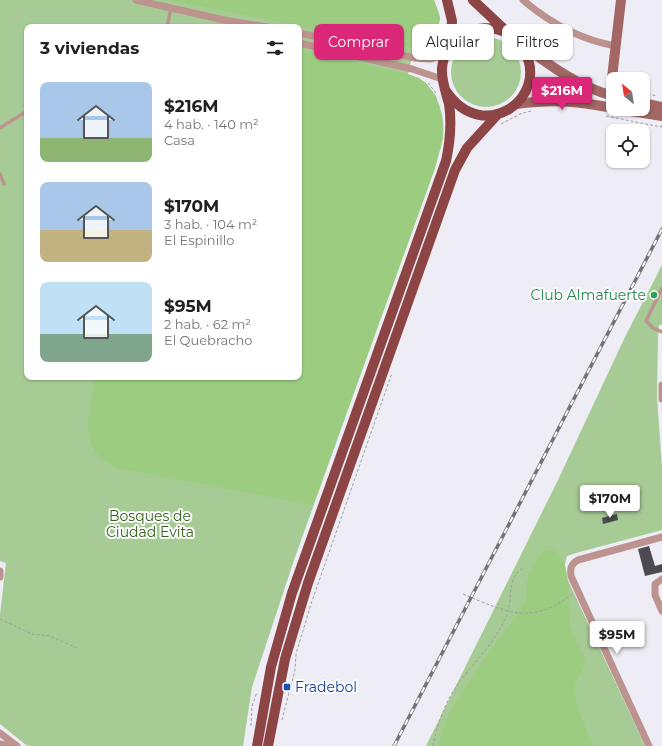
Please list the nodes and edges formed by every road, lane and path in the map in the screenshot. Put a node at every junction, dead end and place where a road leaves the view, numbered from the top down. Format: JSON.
{"nodes":[{"id":1,"x":136,"y":0,"type":"edge"},
{"id":2,"x":447,"y":0,"type":"edge"},
{"id":3,"x":473,"y":0,"type":"edge"},
{"id":4,"x":523,"y":0,"type":"edge"},
{"id":5,"x":621,"y":0,"type":"edge"},
{"id":6,"x":171,"y":8,"type":"junction"},
{"id":7,"x":224,"y":20,"type":"junction"},
{"id":8,"x":168,"y":24,"type":"edge"},
{"id":9,"x":229,"y":24,"type":"edge"},
{"id":10,"x":249,"y":24,"type":"edge"},
{"id":11,"x":452,"y":24,"type":"edge"},
{"id":12,"x":502,"y":27,"type":"edge"},
{"id":13,"x":302,"y":34,"type":"edge"},
{"id":14,"x":302,"y":44,"type":"edge"},
{"id":15,"x":616,"y":46,"type":"junction"},
{"id":16,"x":412,"y":57,"type":"edge"},
{"id":17,"x":445,"y":60,"type":"edge"},
{"id":18,"x":528,"y":60,"type":"edge"},
{"id":19,"x":542,"y":60,"type":"edge"},
{"id":20,"x":614,"y":72,"type":"edge"},
{"id":21,"x":442,"y":79,"type":"junction"},
{"id":22,"x":446,"y":91,"type":"junction"},
{"id":23,"x":606,"y":93,"type":"edge"},
{"id":24,"x":650,"y":99,"type":"edge"},
{"id":25,"x":516,"y":104,"type":"junction"},
{"id":26,"x":606,"y":107,"type":"edge"},
{"id":27,"x":659,"y":109,"type":"edge"},
{"id":28,"x":536,"y":110,"type":"dead end"},
{"id":29,"x":24,"y":113,"type":"edge"},
{"id":30,"x":498,"y":114,"type":"junction"},
{"id":31,"x":603,"y":115,"type":"dead end"},
{"id":32,"x":662,"y":123,"type":"edge"},
{"id":33,"x":500,"y":125,"type":"dead end"},
{"id":34,"x":0,"y":128,"type":"edge"},
{"id":35,"x":0,"y":174,"type":"edge"},
{"id":36,"x":4,"y":184,"type":"dead end"},
{"id":37,"x":662,"y":288,"type":"edge"},
{"id":38,"x":662,"y":332,"type":"edge"},
{"id":39,"x":394,"y":367,"type":"dead end"},
{"id":40,"x":662,"y":386,"type":"edge"},
{"id":41,"x":662,"y":399,"type":"edge"},
{"id":42,"x":662,"y":537,"type":"edge"},
{"id":43,"x":524,"y":568,"type":"dead end"},
{"id":44,"x":0,"y":571,"type":"edge"},
{"id":45,"x":0,"y":577,"type":"edge"},
{"id":46,"x":662,"y":579,"type":"edge"},
{"id":47,"x":574,"y":592,"type":"dead end"},
{"id":48,"x":463,"y":594,"type":"dead end"},
{"id":49,"x":508,"y":611,"type":"junction"},
{"id":50,"x":662,"y":611,"type":"edge"},
{"id":51,"x":0,"y":619,"type":"edge"},
{"id":52,"x":77,"y":648,"type":"dead end"},
{"id":53,"x":282,"y":722,"type":"dead end"},
{"id":54,"x":0,"y":733,"type":"edge"},
{"id":55,"x":0,"y":744,"type":"edge"},
{"id":56,"x":10,"y":746,"type":"edge"},
{"id":57,"x":17,"y":746,"type":"edge"},
{"id":58,"x":257,"y":746,"type":"edge"},
{"id":59,"x":268,"y":746,"type":"edge"},
{"id":60,"x":433,"y":746,"type":"edge"},
{"id":61,"x":649,"y":746,"type":"edge"}],
"edges":[{"from":1,"to":6,"type":"street"},
{"from":2,"to":11,"type":"main road"},
{"from":3,"to":12,"type":"main road"},
{"from":4,"to":15,"type":"street"},
{"from":5,"to":15,"type":"main road"},
{"from":6,"to":7,"type":"street"},
{"from":6,"to":8,"type":"lane"},
{"from":7,"to":9,"type":"street"},
{"from":7,"to":10,"type":"street"},
{"from":13,"to":16,"type":"street"},
{"from":14,"to":21,"type":"street"},
{"from":15,"to":20,"type":"main road"},
{"from":17,"to":21,"type":"main road"},
{"from":18,"to":25,"type":"main road"},
{"from":19,"to":23,"type":"main road"},
{"from":21,"to":22,"type":"main road"},
{"from":22,"to":30,"type":"main road"},
{"from":22,"to":58,"type":"main road"},
{"from":24,"to":27,"type":"path"},
{"from":25,"to":26,"type":"main road"},
{"from":25,"to":30,"type":"main road"},
{"from":28,"to":33,"type":"path"},
{"from":29,"to":34,"type":"lane"},
{"from":30,"to":59,"type":"main road"},
{"from":31,"to":32,"type":"path"},
{"from":35,"to":36,"type":"lane"},
{"from":37,"to":38,"type":"lane"},
{"from":39,"to":53,"type":"path"},
{"from":40,"to":41,"type":"street"},
{"from":42,"to":61,"type":"street"},
{"from":43,"to":49,"type":"path"},
{"from":44,"to":45,"type":"street"},
{"from":46,"to":50,"type":"street"},
{"from":47,"to":49,"type":"path"},
{"from":48,"to":49,"type":"path"},
{"from":49,"to":60,"type":"path"},
{"from":51,"to":52,"type":"path"},
{"from":54,"to":57,"type":"street"},
{"from":55,"to":56,"type":"street"}]}
